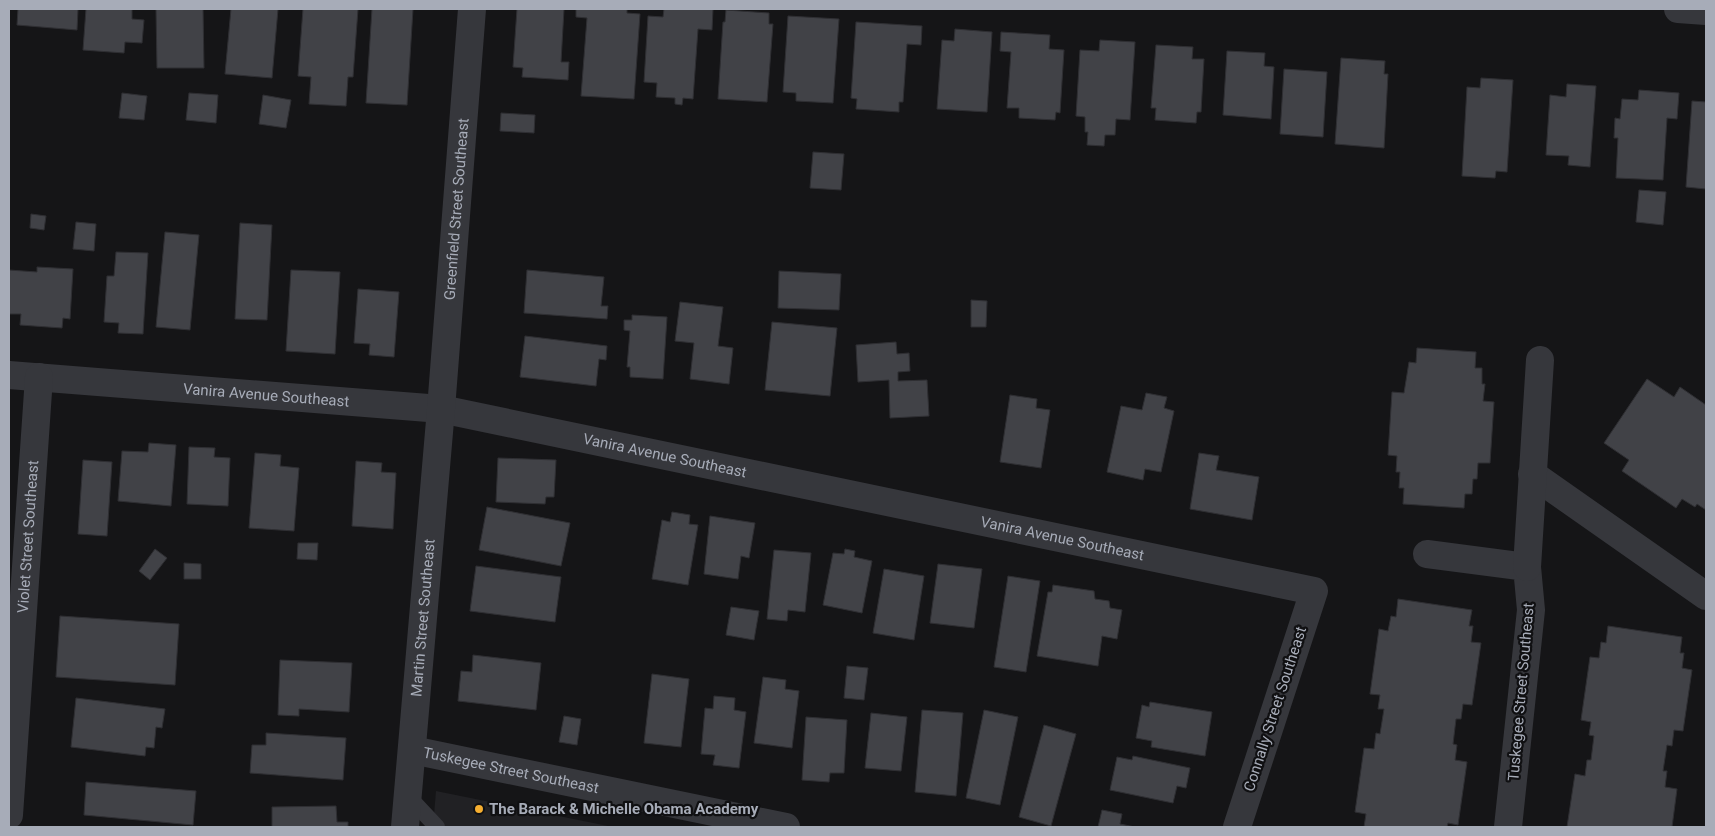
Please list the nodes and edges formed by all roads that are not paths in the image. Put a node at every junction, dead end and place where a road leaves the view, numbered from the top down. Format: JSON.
{"nodes":[{"id":1,"x":472,"y":9,"type":"edge"},
{"id":2,"x":1678,"y":9,"type":"edge"},
{"id":3,"x":1706,"y":11,"type":"edge"},
{"id":4,"x":1540,"y":360,"type":"dead end"},
{"id":5,"x":9,"y":375,"type":"edge"},
{"id":6,"x":39,"y":377,"type":"junction"},
{"id":7,"x":441,"y":409,"type":"junction"},
{"id":8,"x":1532,"y":474,"type":"junction"},
{"id":9,"x":1427,"y":554,"type":"dead end"},
{"id":10,"x":1527,"y":567,"type":"junction"},
{"id":11,"x":1314,"y":592,"type":"joint"},
{"id":12,"x":1706,"y":596,"type":"edge"},
{"id":13,"x":412,"y":750,"type":"junction"},
{"id":14,"x":408,"y":796,"type":"junction"},
{"id":15,"x":9,"y":815,"type":"edge"},
{"id":16,"x":405,"y":827,"type":"edge"},
{"id":17,"x":437,"y":827,"type":"edge"},
{"id":18,"x":786,"y":827,"type":"edge"},
{"id":19,"x":1237,"y":827,"type":"edge"},
{"id":20,"x":1508,"y":827,"type":"edge"}],
"edges":[{"from":1,"to":7,"type":"street","name":"Greenfield Street Southeast"},
{"from":2,"to":3,"type":"street"},
{"from":4,"to":8,"type":"street","name":"Tuskegee Street Southeast"},
{"from":5,"to":6,"type":"street","name":"Vanira Avenue Southeast"},
{"from":6,"to":7,"type":"street","name":"Vanira Avenue Southeast"},
{"from":6,"to":15,"type":"street","name":"Violet Street Southeast"},
{"from":7,"to":11,"type":"street","name":"Vanira Avenue Southeast"},
{"from":7,"to":13,"type":"street","name":"Martin Street Southeast"},
{"from":8,"to":10,"type":"street","name":"Tuskegee Street Southeast"},
{"from":8,"to":12,"type":"street"},
{"from":9,"to":10,"type":"street"},
{"from":10,"to":20,"type":"street","name":"Tuskegee Street Southeast"},
{"from":11,"to":19,"type":"street","name":"Connally Street Southeast"},
{"from":13,"to":14,"type":"street","name":"Martin Street Southeast"},
{"from":13,"to":18,"type":"street","name":"Tuskegee Street Southeast"},
{"from":14,"to":16,"type":"street","name":"Martin Street Southeast"},
{"from":14,"to":17,"type":"lane"}]}
